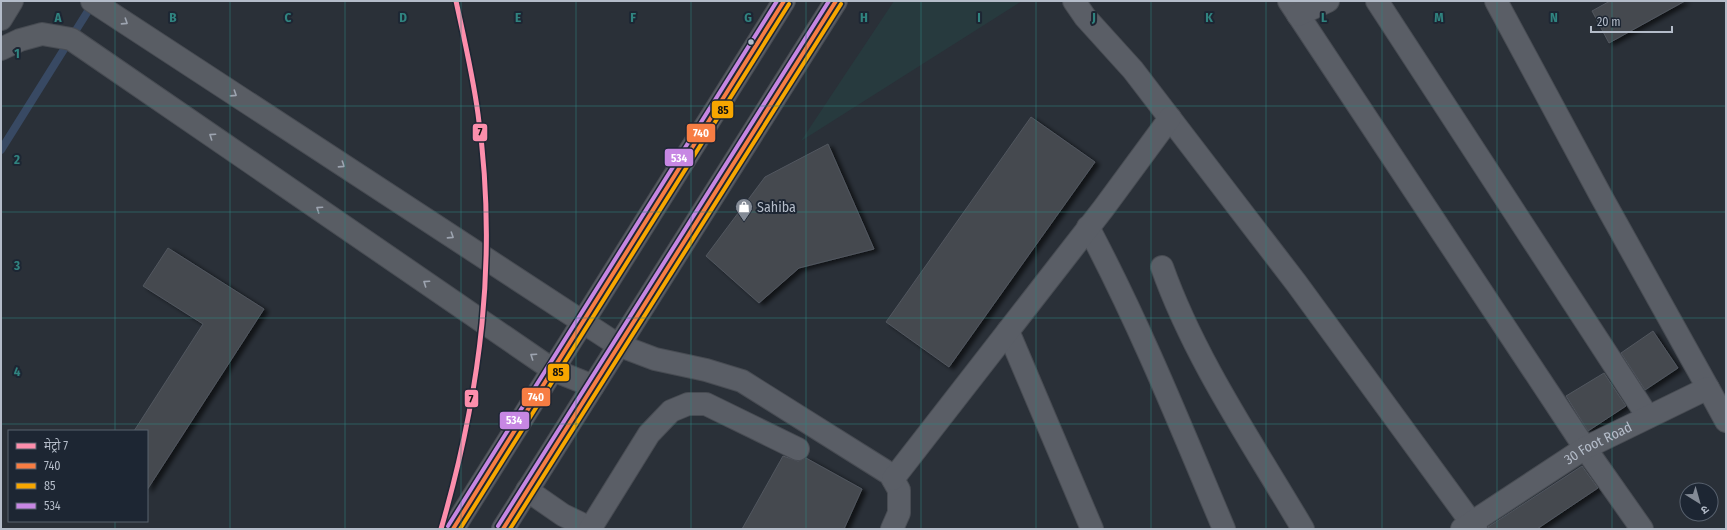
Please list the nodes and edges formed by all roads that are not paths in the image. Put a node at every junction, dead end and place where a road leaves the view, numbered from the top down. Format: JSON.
{"nodes":[{"id":1,"x":12,"y":1,"type":"edge"},
{"id":2,"x":92,"y":1,"type":"edge"},
{"id":3,"x":784,"y":1,"type":"edge"},
{"id":4,"x":836,"y":1,"type":"edge"},
{"id":5,"x":1074,"y":1,"type":"edge"},
{"id":6,"x":1328,"y":1,"type":"edge"},
{"id":7,"x":1377,"y":1,"type":"edge"},
{"id":8,"x":1496,"y":1,"type":"edge"},
{"id":9,"x":1293,"y":8,"type":"edge"},
{"id":10,"x":1,"y":19,"type":"edge"},
{"id":11,"x":1,"y":49,"type":"edge"},
{"id":12,"x":1170,"y":118,"type":"junction"},
{"id":13,"x":1088,"y":227,"type":"junction"},
{"id":14,"x":1162,"y":267,"type":"dead end"},
{"id":15,"x":584,"y":323,"type":"junction"},
{"id":16,"x":1008,"y":332,"type":"junction"},
{"id":17,"x":618,"y":345,"type":"junction"},
{"id":18,"x":553,"y":370,"type":"junction"},
{"id":19,"x":593,"y":386,"type":"junction"},
{"id":20,"x":1708,"y":388,"type":"junction"},
{"id":21,"x":1648,"y":417,"type":"junction"},
{"id":22,"x":1726,"y":421,"type":"edge"},
{"id":23,"x":1585,"y":448,"type":"junction"},
{"id":24,"x":798,"y":449,"type":"dead end"},
{"id":25,"x":893,"y":479,"type":"junction"},
{"id":26,"x":527,"y":490,"type":"junction"},
{"id":27,"x":1470,"y":527,"type":"edge"},
{"id":28,"x":590,"y":528,"type":"edge"},
{"id":29,"x":453,"y":529,"type":"edge"},
{"id":30,"x":503,"y":529,"type":"edge"},
{"id":31,"x":892,"y":529,"type":"edge"},
{"id":32,"x":1092,"y":529,"type":"edge"},
{"id":33,"x":1224,"y":529,"type":"edge"},
{"id":34,"x":1303,"y":529,"type":"edge"},
{"id":35,"x":1642,"y":529,"type":"edge"}],
"edges":[{"from":1,"to":10,"type":"street"},
{"from":2,"to":15,"type":"street","one_way":true},
{"from":3,"to":15,"type":"street"},
{"from":4,"to":17,"type":"street"},
{"from":5,"to":12,"type":"street"},
{"from":6,"to":9,"type":"street"},
{"from":7,"to":21,"type":"street"},
{"from":8,"to":20,"type":"street"},
{"from":9,"to":23,"type":"street"},
{"from":18,"to":11,"type":"street","one_way":true},
{"from":12,"to":13,"type":"street"},
{"from":12,"to":27,"type":"street"},
{"from":13,"to":16,"type":"street"},
{"from":13,"to":33,"type":"street"},
{"from":14,"to":34,"type":"street"},
{"from":15,"to":17,"type":"street"},
{"from":15,"to":18,"type":"street"},
{"from":16,"to":25,"type":"street"},
{"from":16,"to":32,"type":"street"},
{"from":17,"to":19,"type":"street"},
{"from":17,"to":25,"type":"street"},
{"from":18,"to":19,"type":"street"},
{"from":18,"to":29,"type":"street"},
{"from":19,"to":26,"type":"street"},
{"from":20,"to":21,"type":"street","name":"30 Foot Road"},
{"from":20,"to":22,"type":"street"},
{"from":21,"to":23,"type":"street","name":"30 Foot Road"},
{"from":23,"to":27,"type":"street","name":"30 Foot Road"},
{"from":23,"to":35,"type":"street"},
{"from":24,"to":28,"type":"street"},
{"from":25,"to":31,"type":"street"},
{"from":26,"to":28,"type":"street"},
{"from":26,"to":30,"type":"street"}]}
